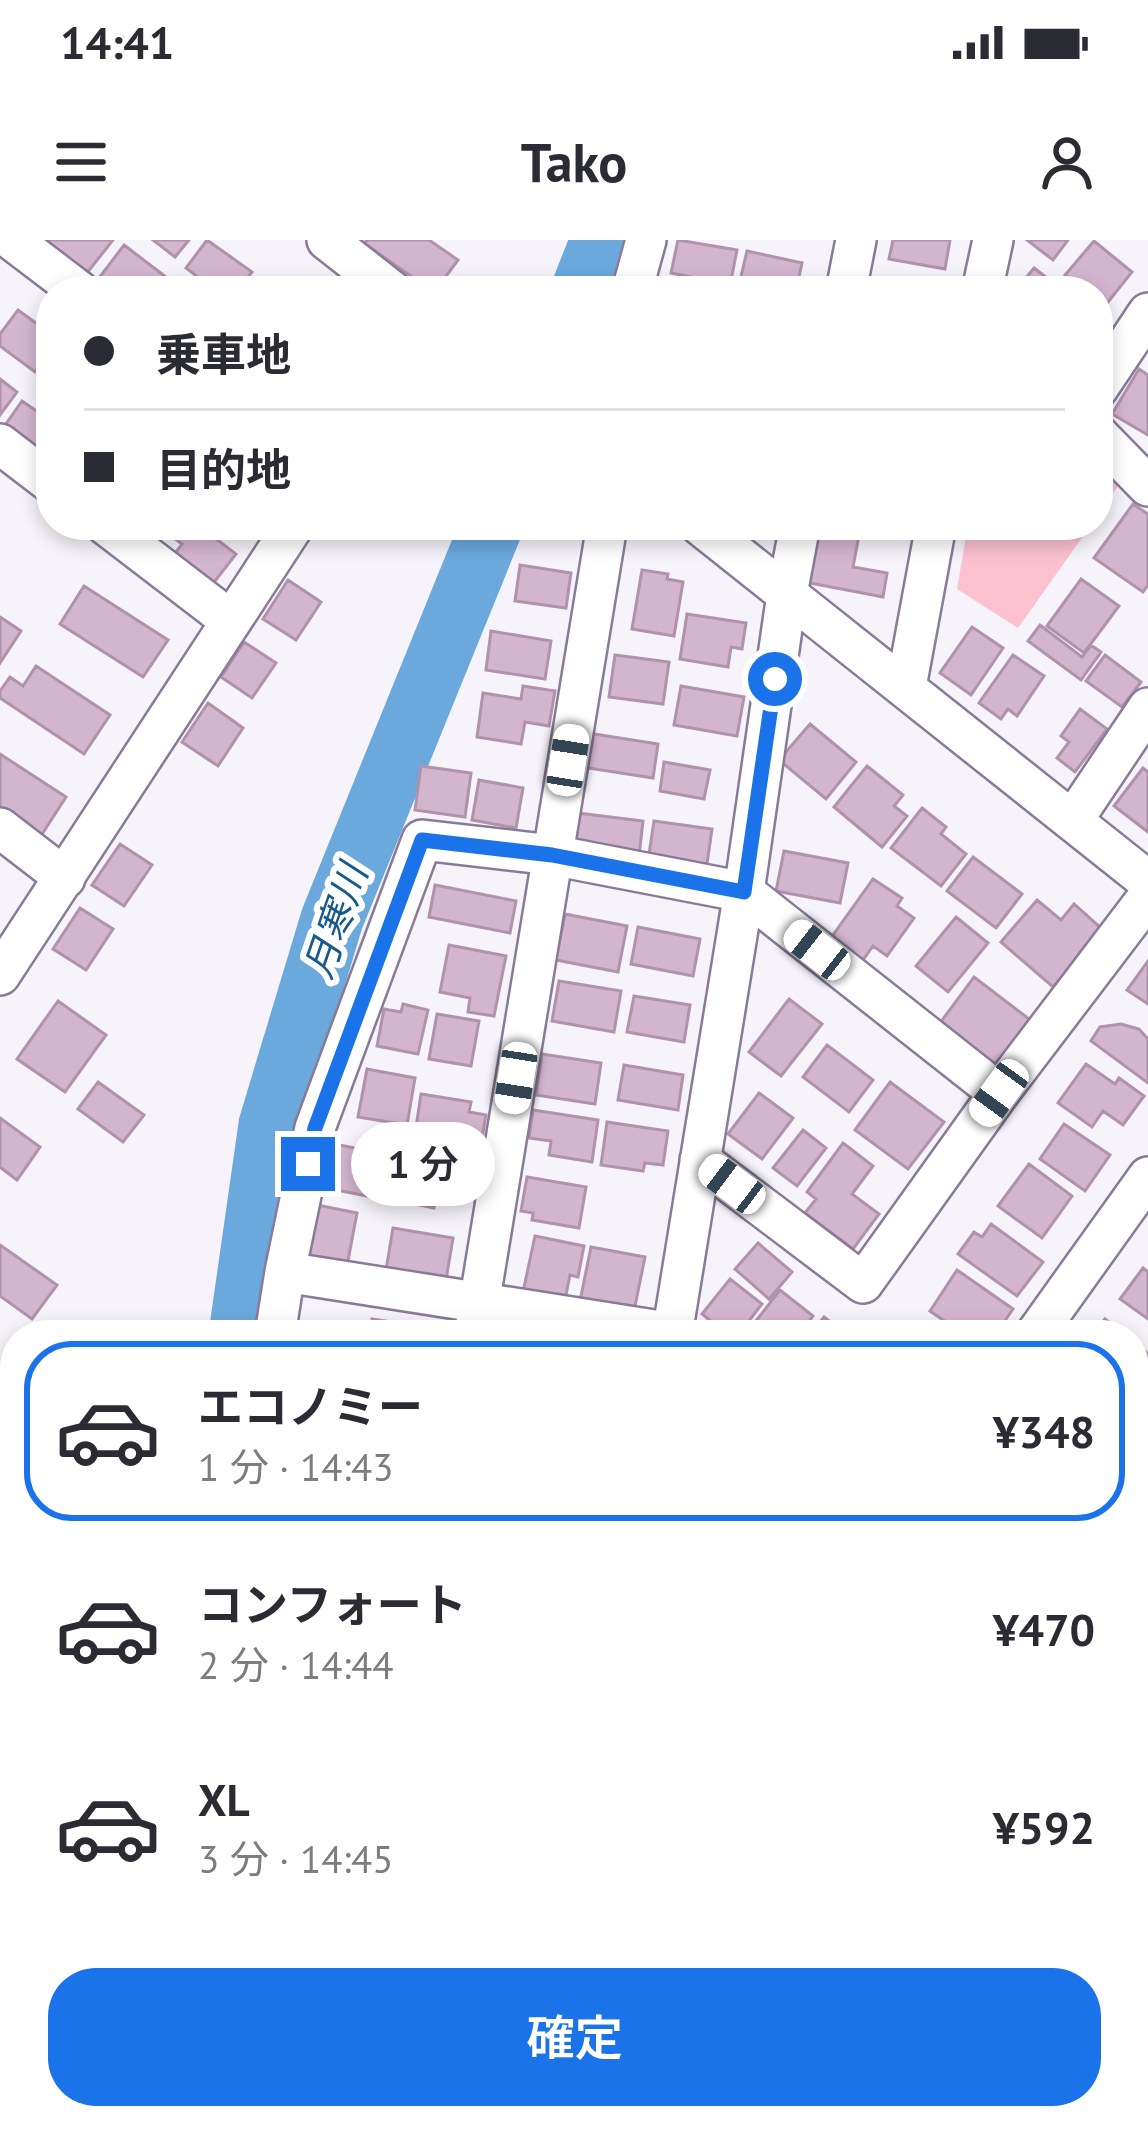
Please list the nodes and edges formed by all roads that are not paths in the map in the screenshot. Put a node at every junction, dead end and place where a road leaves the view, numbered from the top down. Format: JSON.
{"nodes":[{"id":1,"x":12,"y":240,"type":"edge"},
{"id":2,"x":327,"y":240,"type":"edge"},
{"id":3,"x":646,"y":240,"type":"edge"},
{"id":4,"x":856,"y":240,"type":"edge"},
{"id":5,"x":993,"y":240,"type":"edge"},
{"id":6,"x":59,"y":276,"type":"edge"},
{"id":7,"x":373,"y":276,"type":"edge"},
{"id":8,"x":636,"y":276,"type":"edge"},
{"id":9,"x":849,"y":276,"type":"edge"},
{"id":10,"x":985,"y":276,"type":"edge"},
{"id":11,"x":1148,"y":313,"type":"edge"},
{"id":12,"x":1113,"y":366,"type":"edge"},
{"id":13,"x":0,"y":444,"type":"edge"},
{"id":14,"x":1113,"y":450,"type":"edge"},
{"id":15,"x":36,"y":472,"type":"edge"},
{"id":16,"x":1148,"y":486,"type":"edge"},
{"id":17,"x":126,"y":540,"type":"edge"},
{"id":18,"x":284,"y":540,"type":"edge"},
{"id":19,"x":604,"y":540,"type":"edge"},
{"id":20,"x":719,"y":540,"type":"edge"},
{"id":21,"x":797,"y":540,"type":"edge"},
{"id":22,"x":933,"y":540,"type":"edge"},
{"id":23,"x":787,"y":594,"type":"junction"},
{"id":24,"x":230,"y":620,"type":"junction"},
{"id":25,"x":906,"y":687,"type":"junction"},
{"id":26,"x":1148,"y":708,"type":"edge"},
{"id":27,"x":1073,"y":820,"type":"junction"},
{"id":28,"x":0,"y":828,"type":"edge"},
{"id":29,"x":552,"y":855,"type":"junction"},
{"id":30,"x":65,"y":878,"type":"junction"},
{"id":31,"x":1148,"y":880,"type":"edge"},
{"id":32,"x":744,"y":892,"type":"junction"},
{"id":33,"x":1148,"y":897,"type":"edge"},
{"id":34,"x":0,"y":975,"type":"edge"},
{"id":35,"x":999,"y":1093,"type":"junction"},
{"id":36,"x":700,"y":1160,"type":"junction"},
{"id":37,"x":1147,"y":1181,"type":"edge"},
{"id":38,"x":285,"y":1272,"type":"junction"},
{"id":39,"x":477,"y":1319,"type":"edge"},
{"id":40,"x":277,"y":1320,"type":"edge"},
{"id":41,"x":674,"y":1320,"type":"edge"},
{"id":42,"x":1046,"y":1320,"type":"edge"}],
"edges":[{"from":1,"to":6,"type":"street"},
{"from":2,"to":7,"type":"street"},
{"from":3,"to":8,"type":"street"},
{"from":4,"to":9,"type":"street"},
{"from":5,"to":10,"type":"street"},
{"from":11,"to":12,"type":"street"},
{"from":13,"to":15,"type":"street"},
{"from":14,"to":16,"type":"street"},
{"from":17,"to":24,"type":"street"},
{"from":18,"to":24,"type":"street"},
{"from":19,"to":29,"type":"street"},
{"from":20,"to":23,"type":"street"},
{"from":21,"to":23,"type":"street"},
{"from":22,"to":25,"type":"street"},
{"from":23,"to":25,"type":"street"},
{"from":23,"to":32,"type":"street"},
{"from":24,"to":30,"type":"street"},
{"from":25,"to":27,"type":"street"},
{"from":26,"to":27,"type":"street"},
{"from":27,"to":31,"type":"street"},
{"from":28,"to":30,"type":"street"},
{"from":29,"to":32,"type":"street"},
{"from":29,"to":38,"type":"street"},
{"from":29,"to":39,"type":"street"},
{"from":30,"to":34,"type":"street"},
{"from":32,"to":35,"type":"street"},
{"from":32,"to":36,"type":"street"},
{"from":33,"to":35,"type":"street"},
{"from":35,"to":36,"type":"street"},
{"from":36,"to":41,"type":"street"},
{"from":37,"to":42,"type":"street"},
{"from":38,"to":39,"type":"street"},
{"from":38,"to":40,"type":"street"}]}
